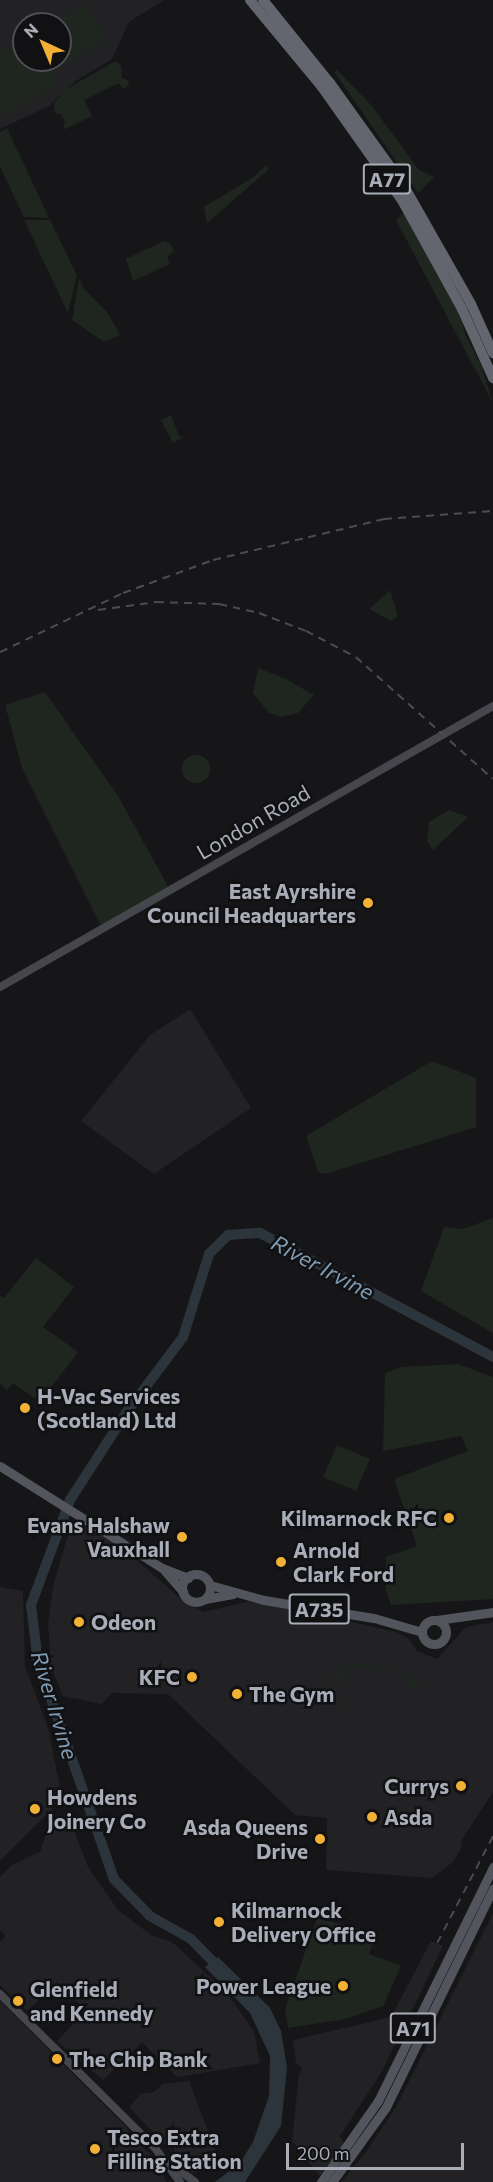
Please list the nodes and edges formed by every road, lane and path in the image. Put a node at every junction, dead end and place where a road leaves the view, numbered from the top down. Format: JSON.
{"nodes":[{"id":1,"x":250,"y":0,"type":"edge"},
{"id":2,"x":263,"y":0,"type":"edge"},
{"id":3,"x":493,"y":353,"type":"edge"},
{"id":4,"x":493,"y":378,"type":"edge"},
{"id":5,"x":493,"y":706,"type":"edge"},
{"id":6,"x":0,"y":987,"type":"edge"},
{"id":7,"x":0,"y":1466,"type":"edge"},
{"id":8,"x":162,"y":1568,"type":"junction"},
{"id":9,"x":188,"y":1578,"type":"junction"},
{"id":10,"x":210,"y":1585,"type":"junction"},
{"id":11,"x":183,"y":1592,"type":"junction"},
{"id":12,"x":236,"y":1594,"type":"junction"},
{"id":13,"x":206,"y":1599,"type":"junction"},
{"id":14,"x":493,"y":1612,"type":"edge"},
{"id":15,"x":468,"y":1616,"type":"junction"},
{"id":16,"x":437,"y":1620,"type":"junction"},
{"id":17,"x":427,"y":1622,"type":"junction"},
{"id":18,"x":398,"y":1624,"type":"junction"},
{"id":19,"x":422,"y":1632,"type":"junction"},
{"id":20,"x":445,"y":1634,"type":"junction"},
{"id":21,"x":493,"y":1867,"type":"edge"},
{"id":22,"x":493,"y":1889,"type":"edge"},
{"id":23,"x":0,"y":1994,"type":"edge"},
{"id":24,"x":187,"y":2181,"type":"edge"},
{"id":25,"x":321,"y":2182,"type":"edge"},
{"id":26,"x":332,"y":2182,"type":"edge"}],
"edges":[{"from":1,"to":4,"type":"highway","number":"A77"},
{"from":2,"to":3,"type":"highway","number":"A77"},
{"from":5,"to":6,"type":"main road","name":"London Road"},
{"from":7,"to":8,"type":"main road","number":"A735"},
{"from":8,"to":9,"type":"main road","number":"A735"},
{"from":8,"to":11,"type":"main road","number":"A735"},
{"from":9,"to":10,"type":"main road","number":"A735"},
{"from":9,"to":11,"type":"main road"},
{"from":10,"to":12,"type":"main road","number":"A735"},
{"from":10,"to":13,"type":"main road"},
{"from":11,"to":13,"type":"main road","number":"A735"},
{"from":12,"to":13,"type":"main road","number":"A735"},
{"from":12,"to":18,"type":"main road","number":"A735"},
{"from":14,"to":15,"type":"main road","number":"A735"},
{"from":15,"to":16,"type":"main road","number":"A735"},
{"from":15,"to":20,"type":"main road","number":"A735"},
{"from":16,"to":17,"type":"main road","number":"A735"},
{"from":16,"to":20,"type":"main road"},
{"from":17,"to":18,"type":"main road","number":"A735"},
{"from":17,"to":19,"type":"main road"},
{"from":18,"to":19,"type":"main road","number":"A735"},
{"from":19,"to":20,"type":"main road","number":"A735"},
{"from":21,"to":25,"type":"main road","number":"A71"},
{"from":22,"to":26,"type":"main road","number":"A71"},
{"from":23,"to":24,"type":"main road"}]}
